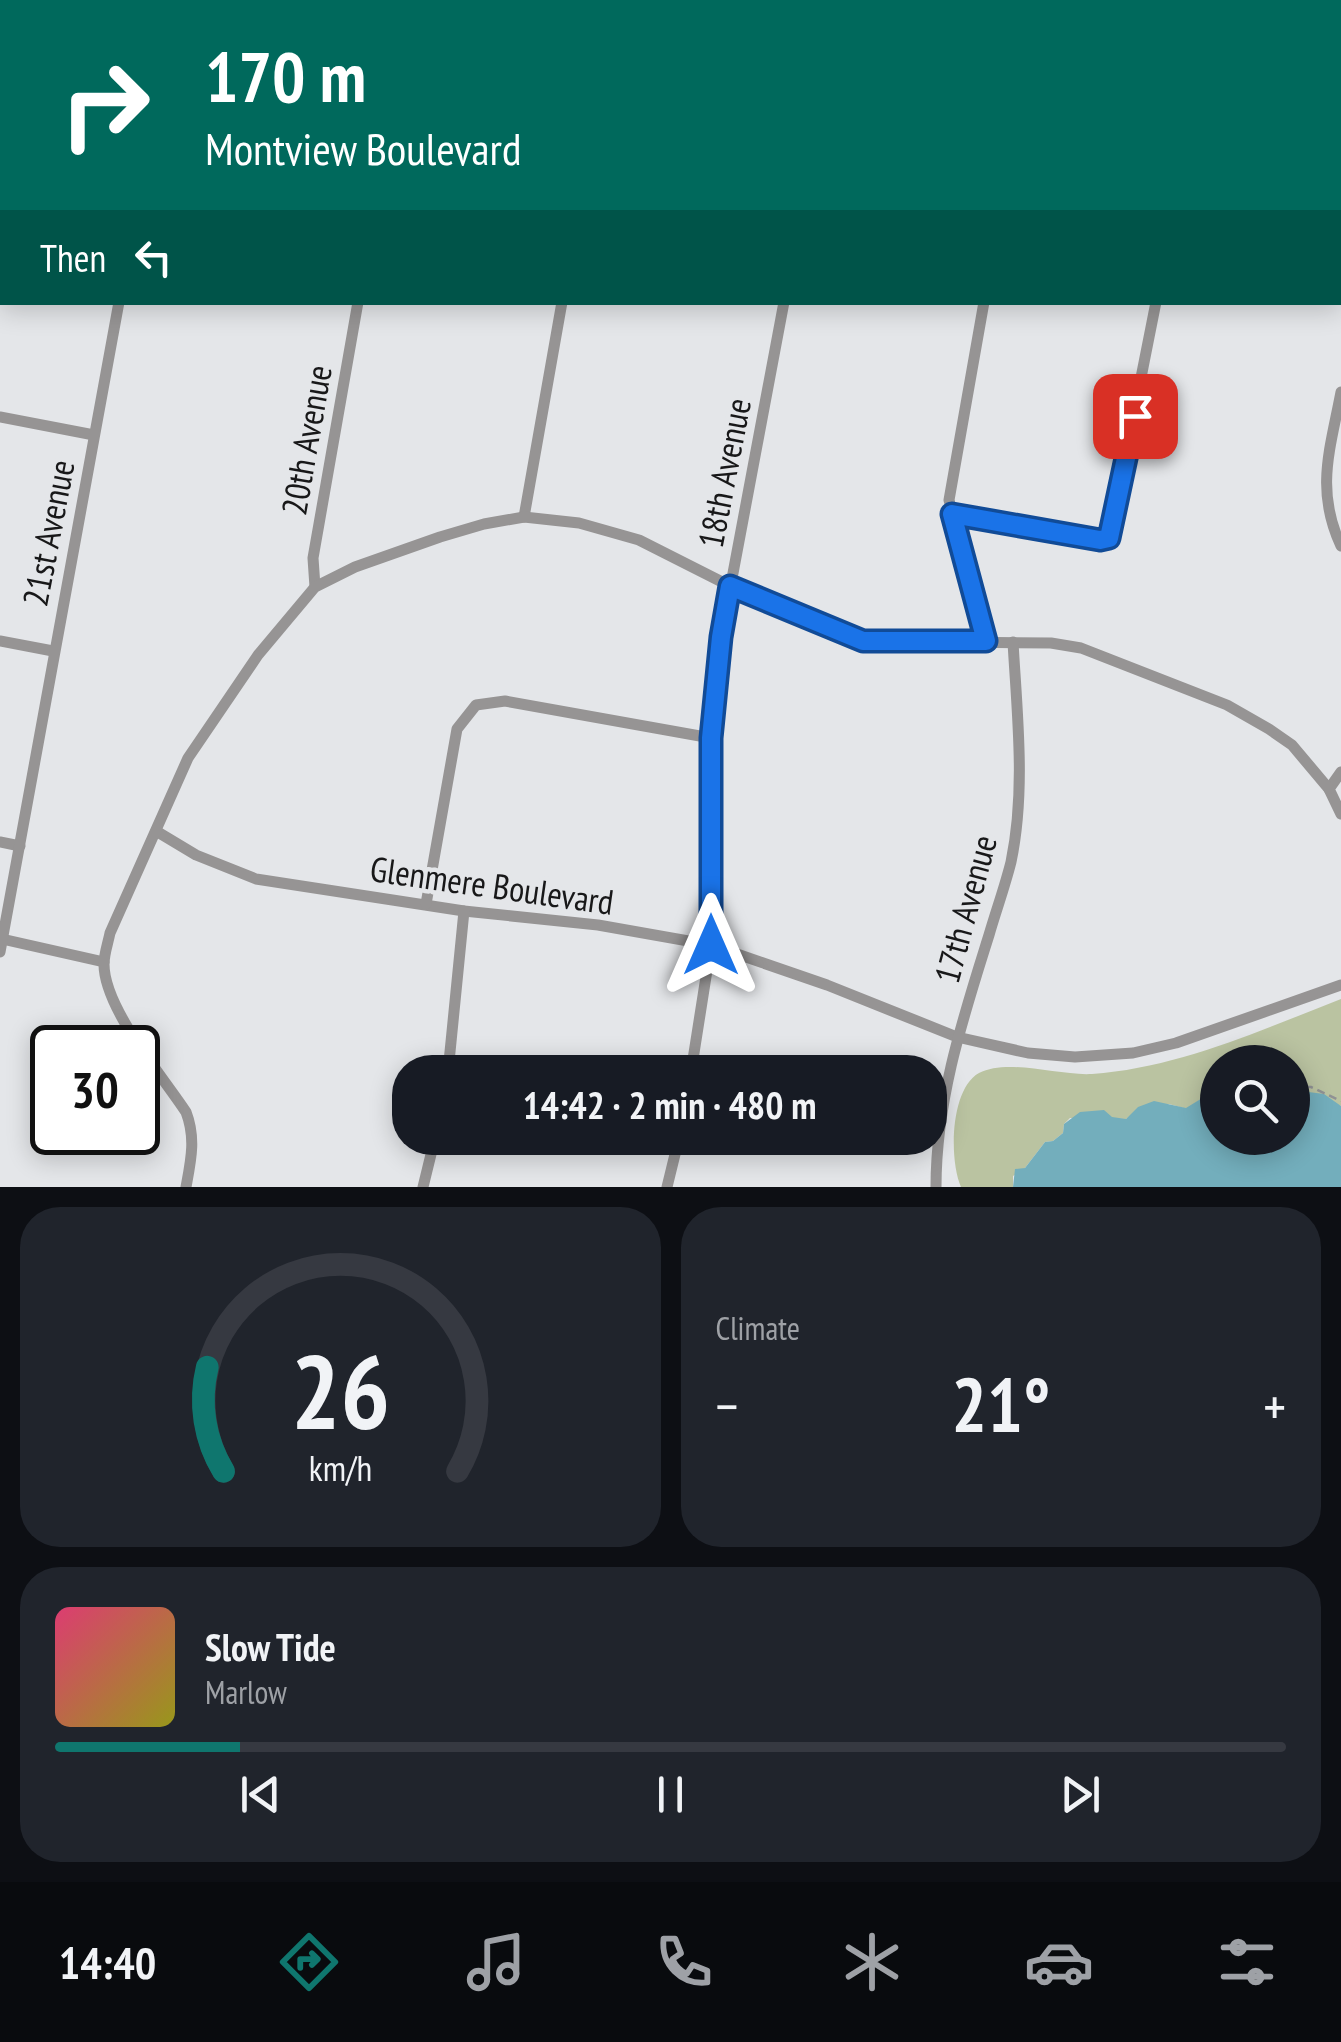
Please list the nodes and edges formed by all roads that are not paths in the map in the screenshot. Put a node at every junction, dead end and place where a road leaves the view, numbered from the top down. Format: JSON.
{"nodes":[{"id":1,"x":118,"y":305,"type":"edge"},
{"id":2,"x":357,"y":305,"type":"edge"},
{"id":3,"x":561,"y":305,"type":"edge"},
{"id":4,"x":783,"y":305,"type":"edge"},
{"id":5,"x":983,"y":305,"type":"edge"},
{"id":6,"x":1155,"y":305,"type":"edge"},
{"id":7,"x":1341,"y":392,"type":"edge"},
{"id":8,"x":0,"y":417,"type":"edge"},
{"id":9,"x":94,"y":435,"type":"junction"},
{"id":10,"x":952,"y":514,"type":"junction"},
{"id":11,"x":524,"y":517,"type":"junction"},
{"id":12,"x":1341,"y":546,"type":"edge"},
{"id":13,"x":730,"y":586,"type":"junction"},
{"id":14,"x":315,"y":587,"type":"junction"},
{"id":15,"x":986,"y":641,"type":"junction"},
{"id":16,"x":0,"y":642,"type":"edge"},
{"id":17,"x":1012,"y":642,"type":"junction"},
{"id":18,"x":53,"y":651,"type":"junction"},
{"id":19,"x":711,"y":738,"type":"junction"},
{"id":20,"x":1341,"y":772,"type":"edge"},
{"id":21,"x":1329,"y":790,"type":"junction"},
{"id":22,"x":1341,"y":814,"type":"edge"},
{"id":23,"x":156,"y":831,"type":"junction"},
{"id":24,"x":0,"y":842,"type":"edge"},
{"id":25,"x":20,"y":846,"type":"junction"},
{"id":26,"x":426,"y":904,"type":"junction"},
{"id":27,"x":464,"y":910,"type":"junction"},
{"id":28,"x":711,"y":945,"type":"junction"},
{"id":29,"x":1,"y":946,"type":"edge"},
{"id":30,"x":104,"y":962,"type":"junction"},
{"id":31,"x":1341,"y":985,"type":"edge"},
{"id":32,"x":957,"y":1037,"type":"junction"},
{"id":33,"x":450,"y":1055,"type":"edge"},
{"id":34,"x":695,"y":1055,"type":"edge"},
{"id":35,"x":431,"y":1155,"type":"edge"},
{"id":36,"x":675,"y":1155,"type":"edge"},
{"id":37,"x":186,"y":1187,"type":"edge"},
{"id":38,"x":423,"y":1187,"type":"edge"},
{"id":39,"x":667,"y":1187,"type":"edge"},
{"id":40,"x":936,"y":1187,"type":"edge"}],
"edges":[{"from":1,"to":9,"type":"street","name":"21st Avenue"},
{"from":2,"to":14,"type":"street","name":"20th Avenue"},
{"from":3,"to":11,"type":"street"},
{"from":4,"to":13,"type":"street","name":"18th Avenue"},
{"from":5,"to":10,"type":"street"},
{"from":6,"to":10,"type":"street"},
{"from":7,"to":12,"type":"street"},
{"from":8,"to":9,"type":"street"},
{"from":9,"to":18,"type":"street","name":"21st Avenue"},
{"from":10,"to":15,"type":"street"},
{"from":11,"to":13,"type":"street"},
{"from":11,"to":14,"type":"street"},
{"from":13,"to":15,"type":"street"},
{"from":13,"to":19,"type":"street","name":"18th Avenue"},
{"from":14,"to":23,"type":"street"},
{"from":15,"to":17,"type":"street"},
{"from":16,"to":18,"type":"street"},
{"from":17,"to":21,"type":"street"},
{"from":17,"to":32,"type":"street","name":"17th Avenue"},
{"from":18,"to":25,"type":"street","name":"21st Avenue"},
{"from":19,"to":26,"type":"street"},
{"from":19,"to":28,"type":"street","name":"18th Avenue"},
{"from":20,"to":21,"type":"street"},
{"from":21,"to":22,"type":"street"},
{"from":23,"to":26,"type":"street","name":"Glenmere Boulevard"},
{"from":23,"to":30,"type":"street"},
{"from":24,"to":25,"type":"street"},
{"from":25,"to":29,"type":"street","name":"21st Avenue"},
{"from":26,"to":27,"type":"street","name":"Glenmere Boulevard"},
{"from":27,"to":28,"type":"street","name":"Glenmere Boulevard"},
{"from":27,"to":33,"type":"street"},
{"from":28,"to":32,"type":"street","name":"Glenmere Boulevard"},
{"from":28,"to":34,"type":"street","name":"18th Avenue"},
{"from":29,"to":30,"type":"street"},
{"from":30,"to":37,"type":"street"},
{"from":31,"to":32,"type":"street","name":"Glenmere Boulevard"},
{"from":32,"to":40,"type":"street","name":"17th Avenue"},
{"from":35,"to":38,"type":"street"},
{"from":36,"to":39,"type":"street"}]}
